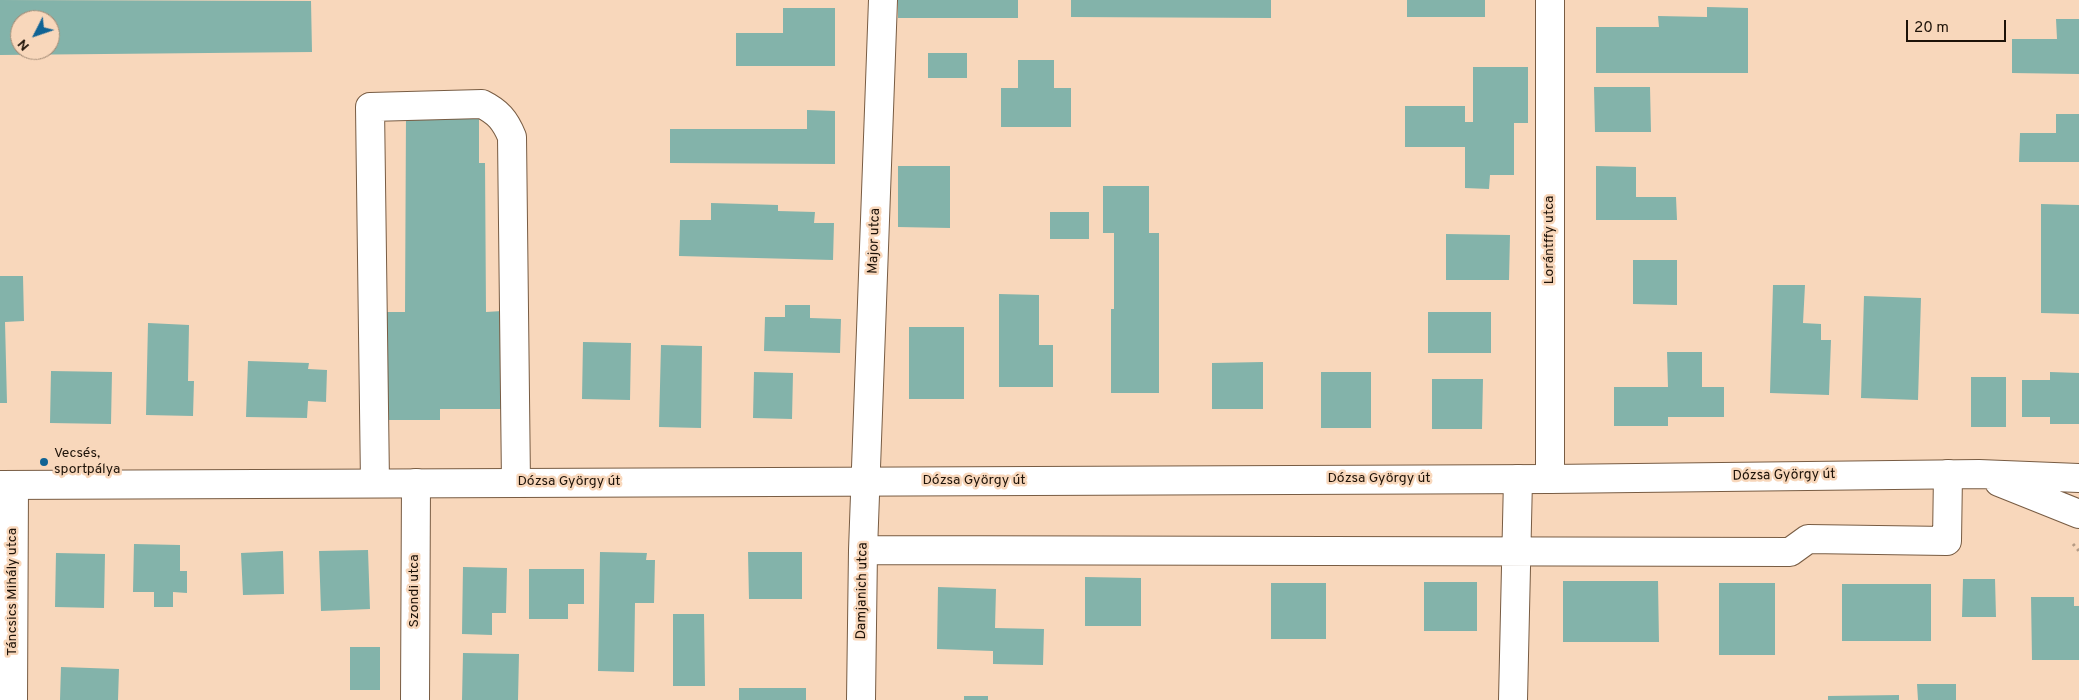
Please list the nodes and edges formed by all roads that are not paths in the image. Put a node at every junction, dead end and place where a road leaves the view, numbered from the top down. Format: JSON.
{"nodes":[{"id":1,"x":883,"y":0,"type":"edge"},
{"id":2,"x":1550,"y":0,"type":"edge"},
{"id":3,"x":1948,"y":474,"type":"junction"},
{"id":4,"x":1979,"y":474,"type":"junction"},
{"id":5,"x":2079,"y":478,"type":"edge"},
{"id":6,"x":1518,"y":479,"type":"junction"},
{"id":7,"x":1550,"y":480,"type":"junction"},
{"id":8,"x":516,"y":482,"type":"junction"},
{"id":9,"x":867,"y":482,"type":"junction"},
{"id":10,"x":375,"y":483,"type":"junction"},
{"id":11,"x":416,"y":483,"type":"junction"},
{"id":12,"x":7,"y":485,"type":"edge"},
{"id":13,"x":2079,"y":514,"type":"edge"},
{"id":14,"x":863,"y":550,"type":"junction"},
{"id":15,"x":1516,"y":552,"type":"junction"},
{"id":16,"x":13,"y":700,"type":"edge"},
{"id":17,"x":415,"y":700,"type":"edge"},
{"id":18,"x":861,"y":700,"type":"edge"},
{"id":19,"x":1513,"y":700,"type":"edge"}],
"edges":[{"from":1,"to":9,"type":"main road","name":"Major utca"},
{"from":2,"to":7,"type":"main road","name":"Lorántffy utca"},
{"from":3,"to":4,"type":"main road","name":"Dózsa György út"},
{"from":3,"to":7,"type":"main road","name":"Dózsa György út"},
{"from":3,"to":15,"type":"main road"},
{"from":4,"to":5,"type":"main road","name":"Dózsa György út"},
{"from":4,"to":13,"type":"main road","name":"Dózsa György út"},
{"from":6,"to":7,"type":"main road","name":"Dózsa György út"},
{"from":6,"to":9,"type":"main road","name":"Dózsa György út"},
{"from":6,"to":15,"type":"main road"},
{"from":8,"to":9,"type":"main road","name":"Dózsa György út"},
{"from":8,"to":10,"type":"main road"},
{"from":8,"to":11,"type":"main road","name":"Dózsa György út"},
{"from":9,"to":14,"type":"main road","name":"Damjanich utca"},
{"from":10,"to":11,"type":"main road","name":"Dózsa György út"},
{"from":10,"to":12,"type":"main road","name":"Dózsa György út"},
{"from":11,"to":17,"type":"main road","name":"Szondi utca"},
{"from":12,"to":16,"type":"main road","name":"Táncsics Mihály utca"},
{"from":14,"to":15,"type":"main road"},
{"from":14,"to":18,"type":"main road","name":"Damjanich utca"},
{"from":15,"to":19,"type":"main road"}]}
